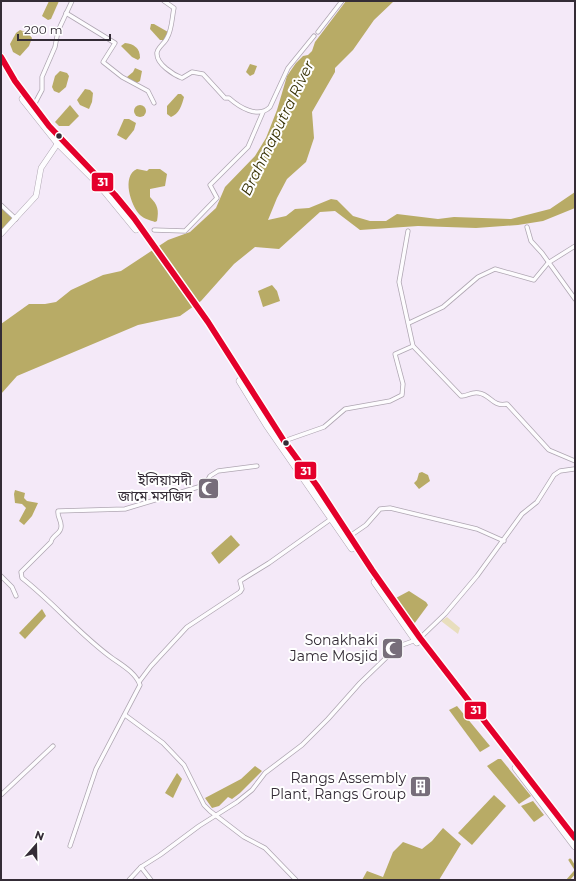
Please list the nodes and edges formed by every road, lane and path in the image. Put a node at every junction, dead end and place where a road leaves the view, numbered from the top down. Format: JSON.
{"nodes":[{"id":1,"x":72,"y":1,"type":"edge"},
{"id":2,"x":342,"y":1,"type":"edge"},
{"id":3,"x":166,"y":2,"type":"edge"},
{"id":4,"x":66,"y":13,"type":"junction"},
{"id":5,"x":318,"y":32,"type":"dead end"},
{"id":6,"x":314,"y":36,"type":"dead end"},
{"id":7,"x":1,"y":57,"type":"edge"},
{"id":8,"x":1,"y":66,"type":"edge"},
{"id":9,"x":154,"y":103,"type":"dead end"},
{"id":10,"x":34,"y":105,"type":"junction"},
{"id":11,"x":263,"y":112,"type":"junction"},
{"id":12,"x":58,"y":143,"type":"junction"},
{"id":13,"x":1,"y":205,"type":"edge"},
{"id":14,"x":16,"y":219,"type":"junction"},
{"id":15,"x":527,"y":227,"type":"dead end"},
{"id":16,"x":154,"y":230,"type":"dead end"},
{"id":17,"x":408,"y":231,"type":"dead end"},
{"id":18,"x":1,"y":234,"type":"edge"},
{"id":19,"x":145,"y":238,"type":"junction"},
{"id":20,"x":575,"y":246,"type":"edge"},
{"id":21,"x":548,"y":263,"type":"junction"},
{"id":22,"x":575,"y":299,"type":"edge"},
{"id":23,"x":206,"y":322,"type":"junction"},
{"id":24,"x":409,"y":323,"type":"junction"},
{"id":25,"x":413,"y":346,"type":"junction"},
{"id":26,"x":284,"y":441,"type":"junction"},
{"id":27,"x":575,"y":461,"type":"edge"},
{"id":28,"x":257,"y":466,"type":"dead end"},
{"id":29,"x":575,"y":468,"type":"edge"},
{"id":30,"x":332,"y":518,"type":"junction"},
{"id":31,"x":350,"y":536,"type":"junction"},
{"id":32,"x":504,"y":541,"type":"junction"},
{"id":33,"x":1,"y":576,"type":"edge"},
{"id":34,"x":16,"y":596,"type":"dead end"},
{"id":35,"x":418,"y":639,"type":"junction"},
{"id":36,"x":139,"y":682,"type":"junction"},
{"id":37,"x":125,"y":715,"type":"junction"},
{"id":38,"x":53,"y":746,"type":"dead end"},
{"id":39,"x":1,"y":795,"type":"edge"},
{"id":40,"x":215,"y":816,"type":"junction"},
{"id":41,"x":575,"y":838,"type":"edge"},
{"id":42,"x":70,"y":846,"type":"dead end"},
{"id":43,"x":575,"y":846,"type":"edge"},
{"id":44,"x":141,"y":867,"type":"junction"},
{"id":45,"x":129,"y":880,"type":"edge"},
{"id":46,"x":151,"y":880,"type":"edge"},
{"id":47,"x":296,"y":880,"type":"edge"}],
"edges":[{"from":1,"to":4,"type":"street"},
{"from":2,"to":5,"type":"street"},
{"from":3,"to":11,"type":"street"},
{"from":4,"to":9,"type":"street"},
{"from":4,"to":10,"type":"street"},
{"from":6,"to":11,"type":"street"},
{"from":7,"to":10,"type":"highway"},
{"from":8,"to":12,"type":"highway"},
{"from":10,"to":19,"type":"highway"},
{"from":11,"to":16,"type":"street"},
{"from":12,"to":14,"type":"main road"},
{"from":12,"to":19,"type":"highway"},
{"from":13,"to":14,"type":"street"},
{"from":14,"to":18,"type":"main road"},
{"from":15,"to":21,"type":"street"},
{"from":17,"to":24,"type":"street"},
{"from":19,"to":23,"type":"highway"},
{"from":20,"to":21,"type":"street"},
{"from":21,"to":22,"type":"street"},
{"from":21,"to":24,"type":"street"},
{"from":23,"to":26,"type":"highway"},
{"from":23,"to":30,"type":"highway"},
{"from":24,"to":25,"type":"street"},
{"from":25,"to":26,"type":"street"},
{"from":25,"to":27,"type":"street"},
{"from":26,"to":31,"type":"highway"},
{"from":28,"to":36,"type":"street"},
{"from":29,"to":32,"type":"street"},
{"from":30,"to":35,"type":"highway"},
{"from":30,"to":36,"type":"street"},
{"from":31,"to":32,"type":"street"},
{"from":31,"to":35,"type":"highway"},
{"from":32,"to":35,"type":"street"},
{"from":33,"to":34,"type":"street"},
{"from":35,"to":40,"type":"street"},
{"from":35,"to":41,"type":"highway"},
{"from":35,"to":43,"type":"highway"},
{"from":36,"to":37,"type":"street"},
{"from":37,"to":40,"type":"street"},
{"from":37,"to":42,"type":"street"},
{"from":38,"to":39,"type":"street"},
{"from":40,"to":44,"type":"street"},
{"from":40,"to":47,"type":"street"},
{"from":44,"to":45,"type":"street"},
{"from":44,"to":46,"type":"street"}]}
